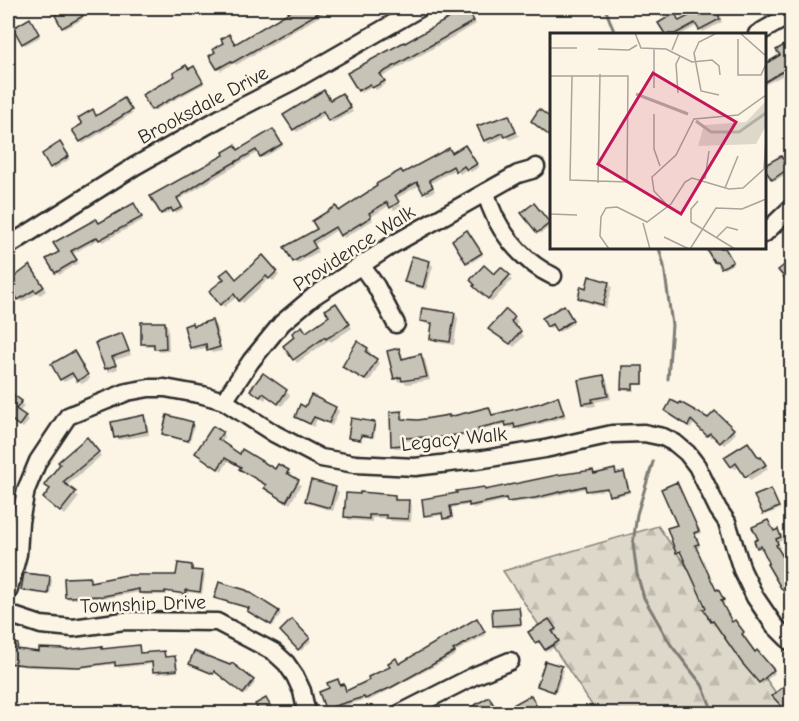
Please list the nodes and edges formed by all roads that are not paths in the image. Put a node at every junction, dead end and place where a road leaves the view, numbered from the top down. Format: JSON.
{"nodes":[{"id":1,"x":420,"y":8,"type":"edge"},
{"id":2,"x":792,"y":14,"type":"edge"},
{"id":3,"x":759,"y":33,"type":"edge"},
{"id":4,"x":536,"y":167,"type":"dead end"},
{"id":5,"x":486,"y":192,"type":"junction"},
{"id":6,"x":792,"y":207,"type":"edge"},
{"id":7,"x":766,"y":233,"type":"edge"},
{"id":8,"x":9,"y":246,"type":"edge"},
{"id":9,"x":361,"y":265,"type":"junction"},
{"id":10,"x":553,"y":276,"type":"dead end"},
{"id":11,"x":396,"y":324,"type":"dead end"},
{"id":12,"x":224,"y":401,"type":"junction"},
{"id":13,"x":8,"y":592,"type":"edge"},
{"id":14,"x":8,"y":614,"type":"edge"},
{"id":15,"x":792,"y":643,"type":"edge"},
{"id":16,"x":510,"y":661,"type":"dead end"},
{"id":17,"x":307,"y":714,"type":"edge"},
{"id":18,"x":399,"y":714,"type":"edge"}],
"edges":[{"from":1,"to":8,"type":"street","name":"Brooksdale Drive"},
{"from":2,"to":3,"type":"street"},
{"from":4,"to":5,"type":"street","name":"Providence Walk"},
{"from":5,"to":9,"type":"street","name":"Providence Walk"},
{"from":5,"to":10,"type":"street"},
{"from":6,"to":7,"type":"street"},
{"from":9,"to":11,"type":"street"},
{"from":9,"to":12,"type":"street","name":"Providence Walk"},
{"from":12,"to":13,"type":"street","name":"Legacy Walk"},
{"from":12,"to":15,"type":"street","name":"Legacy Walk"},
{"from":14,"to":17,"type":"street","name":"Township Drive"},
{"from":16,"to":18,"type":"street"}]}
